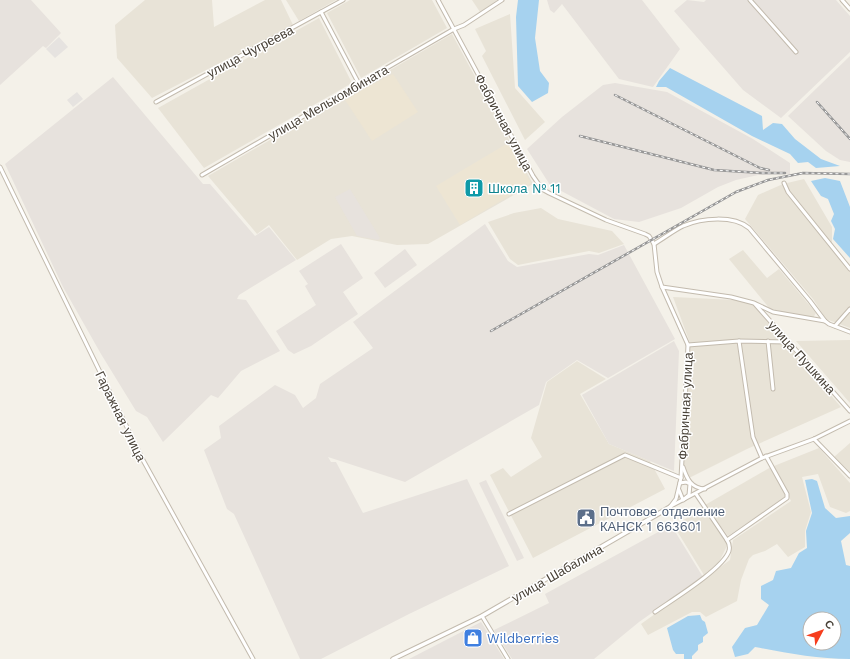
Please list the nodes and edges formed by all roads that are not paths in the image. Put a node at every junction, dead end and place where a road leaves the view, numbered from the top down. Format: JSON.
{"nodes":[{"id":1,"x":343,"y":0,"type":"edge"},
{"id":2,"x":438,"y":0,"type":"edge"},
{"id":3,"x":502,"y":0,"type":"edge"},
{"id":4,"x":750,"y":0,"type":"edge"},
{"id":5,"x":842,"y":0,"type":"edge"},
{"id":6,"x":850,"y":9,"type":"edge"},
{"id":7,"x":321,"y":12,"type":"junction"},
{"id":8,"x":454,"y":29,"type":"junction"},
{"id":9,"x":796,"y":52,"type":"dead end"},
{"id":10,"x":359,"y":84,"type":"junction"},
{"id":11,"x":156,"y":102,"type":"dead end"},
{"id":12,"x":0,"y":167,"type":"edge"},
{"id":13,"x":202,"y":175,"type":"dead end"},
{"id":14,"x":784,"y":183,"type":"dead end"},
{"id":15,"x":654,"y":244,"type":"junction"},
{"id":16,"x":850,"y":269,"type":"edge"},
{"id":17,"x":662,"y":287,"type":"junction"},
{"id":18,"x":754,"y":303,"type":"junction"},
{"id":19,"x":850,"y":309,"type":"edge"},
{"id":20,"x":825,"y":321,"type":"junction"},
{"id":21,"x":834,"y":326,"type":"junction"},
{"id":22,"x":850,"y":332,"type":"edge"},
{"id":23,"x":739,"y":341,"type":"junction"},
{"id":24,"x":768,"y":342,"type":"junction"},
{"id":25,"x":787,"y":342,"type":"junction"},
{"id":26,"x":688,"y":345,"type":"junction"},
{"id":27,"x":773,"y":389,"type":"dead end"},
{"id":28,"x":850,"y":411,"type":"edge"},
{"id":29,"x":850,"y":421,"type":"edge"},
{"id":30,"x":814,"y":439,"type":"junction"},
{"id":31,"x":766,"y":456,"type":"junction"},
{"id":32,"x":762,"y":458,"type":"junction"},
{"id":33,"x":682,"y":466,"type":"junction"},
{"id":34,"x":850,"y":476,"type":"edge"},
{"id":35,"x":681,"y":478,"type":"junction"},
{"id":36,"x":680,"y":483,"type":"junction"},
{"id":37,"x":690,"y":484,"type":"junction"},
{"id":38,"x":705,"y":489,"type":"junction"},
{"id":39,"x":679,"y":490,"type":"junction"},
{"id":40,"x":696,"y":494,"type":"junction"},
{"id":41,"x":683,"y":500,"type":"junction"},
{"id":42,"x":670,"y":507,"type":"junction"},
{"id":43,"x":509,"y":514,"type":"dead end"},
{"id":44,"x":727,"y":540,"type":"junction"},
{"id":45,"x":655,"y":612,"type":"dead end"},
{"id":46,"x":482,"y":616,"type":"junction"},
{"id":47,"x":253,"y":659,"type":"edge"},
{"id":48,"x":393,"y":659,"type":"edge"},
{"id":49,"x":508,"y":659,"type":"edge"}],
"edges":[{"from":1,"to":7,"type":"street","name":"улица Чугреева"},
{"from":2,"to":8,"type":"street","name":"Фабричная улица"},
{"from":3,"to":8,"type":"street","name":"улица Мелькомбината"},
{"from":4,"to":9,"type":"street"},
{"from":5,"to":6,"type":"street"},
{"from":7,"to":10,"type":"street"},
{"from":7,"to":11,"type":"street","name":"улица Чугреева"},
{"from":8,"to":10,"type":"street","name":"улица Мелькомбината"},
{"from":8,"to":15,"type":"street","name":"Фабричная улица"},
{"from":10,"to":13,"type":"street","name":"улица Мелькомбината"},
{"from":12,"to":47,"type":"street","name":"Гаражная улица"},
{"from":14,"to":16,"type":"street"},
{"from":15,"to":17,"type":"street","name":"Фабричная улица"},
{"from":15,"to":20,"type":"street"},
{"from":17,"to":18,"type":"street"},
{"from":17,"to":26,"type":"street","name":"Фабричная улица"},
{"from":18,"to":20,"type":"street"},
{"from":18,"to":25,"type":"street","name":"улица Пушкина"},
{"from":19,"to":21,"type":"street"},
{"from":20,"to":21,"type":"street"},
{"from":21,"to":22,"type":"street"},
{"from":23,"to":24,"type":"street"},
{"from":23,"to":26,"type":"street"},
{"from":23,"to":32,"type":"street"},
{"from":24,"to":25,"type":"street"},
{"from":24,"to":27,"type":"street"},
{"from":25,"to":28,"type":"street","name":"улица Пушкина"},
{"from":26,"to":33,"type":"street","name":"Фабричная улица"},
{"from":29,"to":30,"type":"street","name":"улица Шабалина"},
{"from":30,"to":31,"type":"street","name":"улица Шабалина"},
{"from":30,"to":34,"type":"street"},
{"from":31,"to":32,"type":"street","name":"улица Шабалина"},
{"from":31,"to":44,"type":"street"},
{"from":32,"to":38,"type":"street","name":"улица Шабалина"},
{"from":33,"to":35,"type":"street","name":"Фабричная улица"},
{"from":33,"to":37,"type":"street"},
{"from":35,"to":36,"type":"street","name":"Фабричная улица"},
{"from":35,"to":43,"type":"street"},
{"from":36,"to":37,"type":"street"},
{"from":36,"to":39,"type":"street","name":"Фабричная улица"},
{"from":37,"to":38,"type":"street"},
{"from":37,"to":41,"type":"street"},
{"from":38,"to":40,"type":"street","name":"улица Шабалина"},
{"from":39,"to":41,"type":"street"},
{"from":39,"to":42,"type":"street","name":"Фабричная улица"},
{"from":40,"to":41,"type":"street","name":"улица Шабалина"},
{"from":40,"to":44,"type":"street"},
{"from":41,"to":42,"type":"street","name":"улица Шабалина"},
{"from":42,"to":46,"type":"street","name":"улица Шабалина"},
{"from":44,"to":45,"type":"street"},
{"from":46,"to":48,"type":"street","name":"улица Шабалина"},
{"from":46,"to":49,"type":"street"}]}
